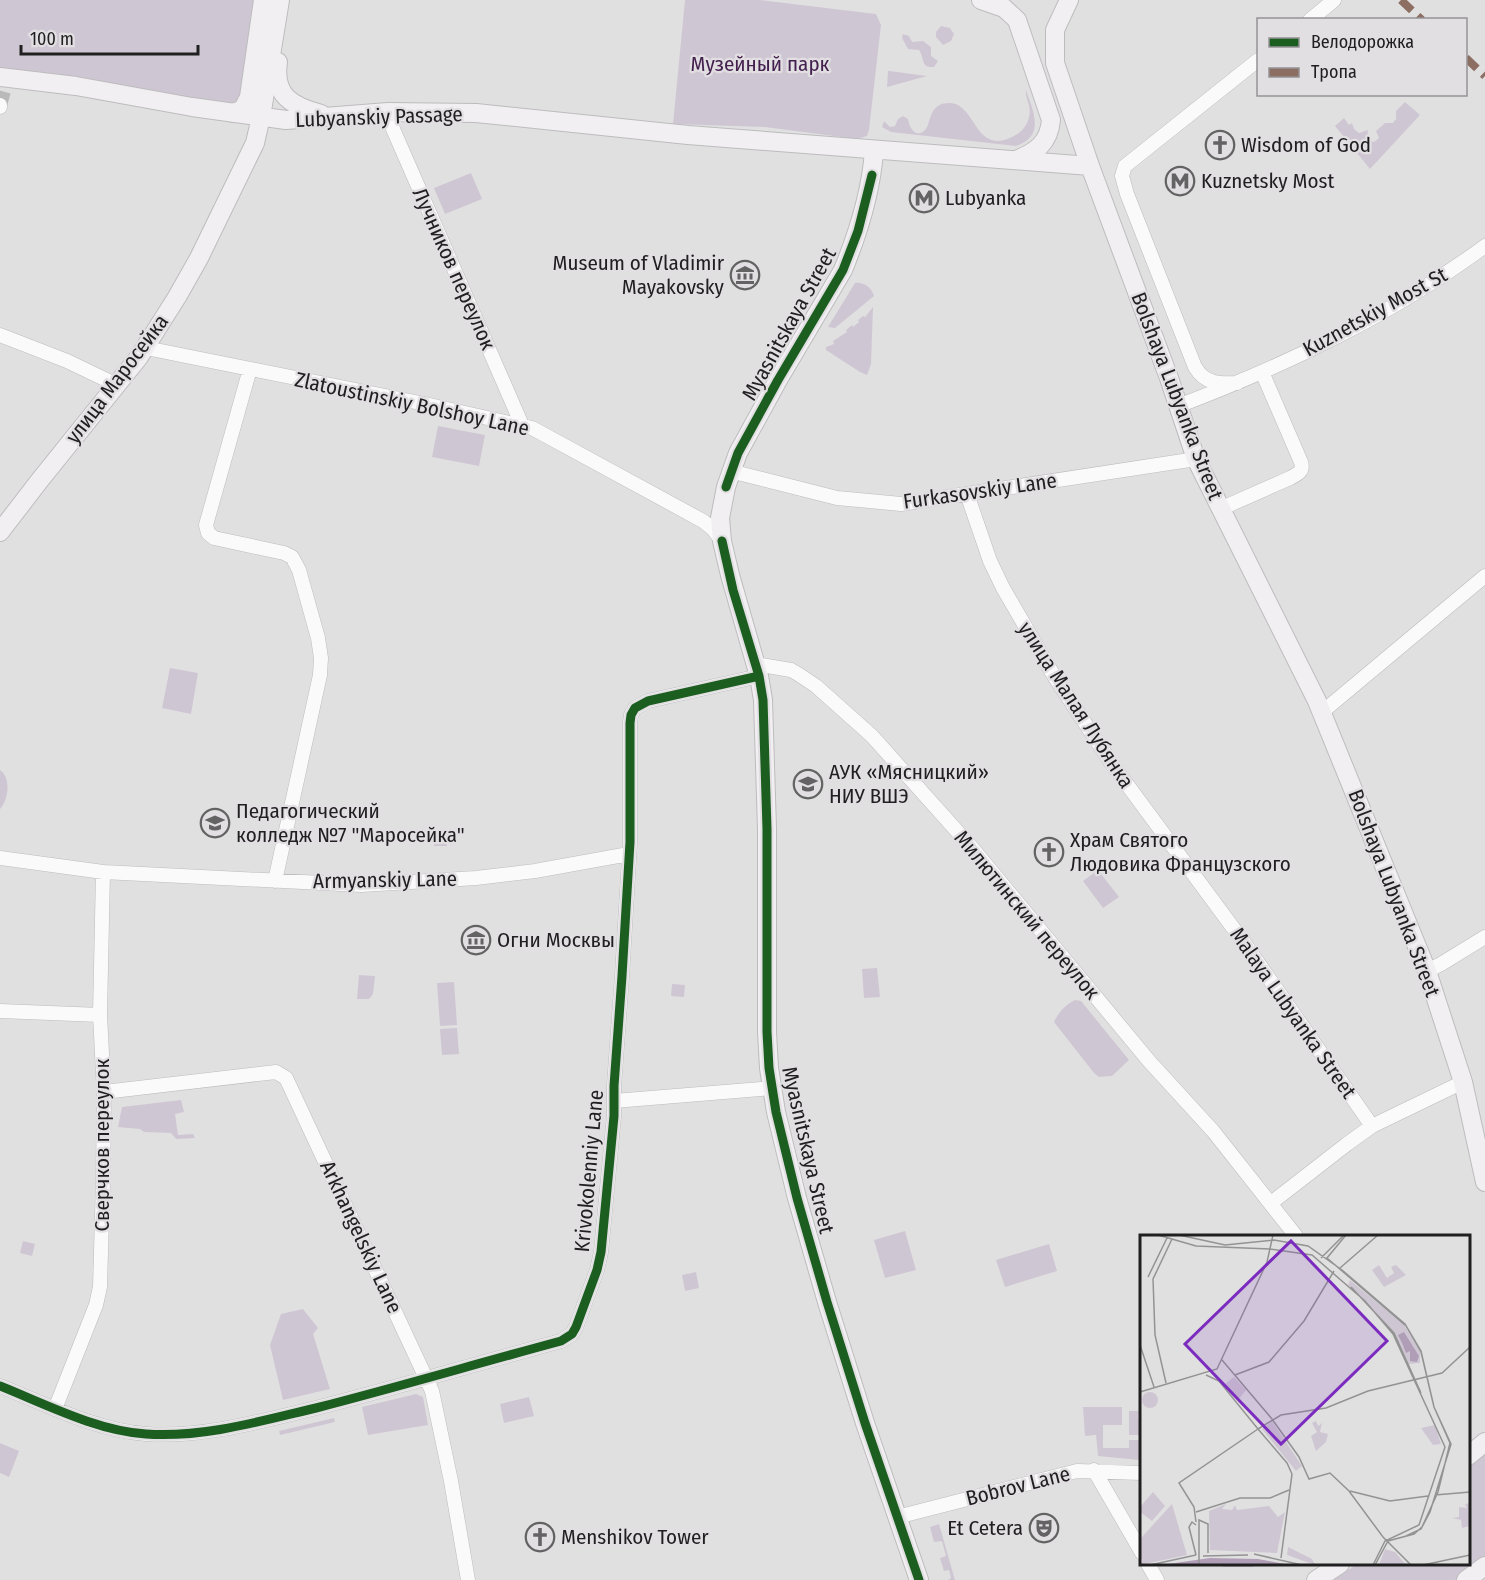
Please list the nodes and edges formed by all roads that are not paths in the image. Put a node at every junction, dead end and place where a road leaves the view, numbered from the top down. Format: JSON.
{"nodes":[{"id":1,"x":263,"y":0,"type":"edge"},
{"id":2,"x":981,"y":0,"type":"edge"},
{"id":3,"x":1069,"y":0,"type":"edge"},
{"id":4,"x":1334,"y":0,"type":"edge"},
{"id":5,"x":280,"y":5,"type":"edge"},
{"id":6,"x":1312,"y":18,"type":"edge"},
{"id":7,"x":1257,"y":61,"type":"edge"},
{"id":8,"x":2,"y":92,"type":"edge"},
{"id":9,"x":388,"y":112,"type":"junction"},
{"id":10,"x":233,"y":113,"type":"junction"},
{"id":11,"x":261,"y":117,"type":"junction"},
{"id":12,"x":347,"y":117,"type":"junction"},
{"id":13,"x":874,"y":151,"type":"junction"},
{"id":14,"x":1014,"y":161,"type":"junction"},
{"id":15,"x":1090,"y":166,"type":"junction"},
{"id":16,"x":1485,"y":246,"type":"edge"},
{"id":17,"x":0,"y":335,"type":"edge"},
{"id":18,"x":146,"y":348,"type":"junction"},
{"id":19,"x":250,"y":369,"type":"junction"},
{"id":20,"x":1263,"y":372,"type":"junction"},
{"id":21,"x":1237,"y":383,"type":"junction"},
{"id":22,"x":117,"y":385,"type":"junction"},
{"id":23,"x":1178,"y":406,"type":"junction"},
{"id":24,"x":522,"y":425,"type":"junction"},
{"id":25,"x":1196,"y":459,"type":"junction"},
{"id":26,"x":730,"y":471,"type":"junction"},
{"id":27,"x":967,"y":494,"type":"junction"},
{"id":28,"x":1220,"y":509,"type":"junction"},
{"id":29,"x":0,"y":532,"type":"edge"},
{"id":30,"x":722,"y":541,"type":"junction"},
{"id":31,"x":1485,"y":576,"type":"edge"},
{"id":32,"x":758,"y":670,"type":"junction"},
{"id":33,"x":1322,"y":713,"type":"junction"},
{"id":34,"x":629,"y":854,"type":"junction"},
{"id":35,"x":0,"y":858,"type":"edge"},
{"id":36,"x":103,"y":872,"type":"junction"},
{"id":37,"x":275,"y":881,"type":"junction"},
{"id":38,"x":1485,"y":937,"type":"edge"},
{"id":39,"x":1427,"y":971,"type":"junction"},
{"id":40,"x":0,"y":1011,"type":"edge"},
{"id":41,"x":100,"y":1015,"type":"junction"},
{"id":42,"x":1463,"y":1082,"type":"junction"},
{"id":43,"x":772,"y":1088,"type":"junction"},
{"id":44,"x":104,"y":1092,"type":"junction"},
{"id":45,"x":614,"y":1101,"type":"junction"},
{"id":46,"x":1372,"y":1126,"type":"junction"},
{"id":47,"x":1485,"y":1182,"type":"edge"},
{"id":48,"x":1271,"y":1203,"type":"junction"},
{"id":49,"x":1295,"y":1235,"type":"edge"},
{"id":50,"x":426,"y":1378,"type":"junction"},
{"id":51,"x":0,"y":1386,"type":"edge"},
{"id":52,"x":55,"y":1409,"type":"junction"},
{"id":53,"x":1094,"y":1470,"type":"junction"},
{"id":54,"x":1140,"y":1473,"type":"edge"},
{"id":55,"x":897,"y":1517,"type":"junction"},
{"id":56,"x":1140,"y":1550,"type":"edge"},
{"id":57,"x":1149,"y":1565,"type":"edge"},
{"id":58,"x":1337,"y":1565,"type":"edge"},
{"id":59,"x":1485,"y":1566,"type":"edge"},
{"id":60,"x":468,"y":1580,"type":"edge"},
{"id":61,"x":919,"y":1580,"type":"edge"},
{"id":62,"x":1157,"y":1580,"type":"edge"},
{"id":63,"x":1316,"y":1580,"type":"edge"},
{"id":64,"x":1466,"y":1580,"type":"edge"}],
"edges":[{"from":1,"to":10,"type":"main road"},
{"from":2,"to":14,"type":"main road"},
{"from":3,"to":15,"type":"main road","name":"Bolshaya Lubyanka Street"},
{"from":4,"to":6,"type":"street"},
{"from":5,"to":11,"type":"main road","name":"улица Маросейка"},
{"from":5,"to":12,"type":"main road"},
{"from":7,"to":21,"type":"street"},
{"from":8,"to":10,"type":"main road","name":"Lubyanskiy Passage"},
{"from":9,"to":12,"type":"main road","name":"Lubyanskiy Passage"},
{"from":9,"to":13,"type":"main road","name":"Lubyanskiy Passage"},
{"from":9,"to":24,"type":"street","name":"Лучников переулок"},
{"from":10,"to":11,"type":"main road","name":"Lubyanskiy Passage"},
{"from":11,"to":12,"type":"main road","name":"Lubyanskiy Passage"},
{"from":11,"to":18,"type":"main road","name":"улица Маросейка"},
{"from":13,"to":14,"type":"main road","name":"Lubyanskiy Passage"},
{"from":13,"to":26,"type":"main road","name":"Myasnitskaya Street"},
{"from":14,"to":15,"type":"main road","name":"Lubyanskiy Passage"},
{"from":15,"to":23,"type":"main road","name":"Bolshaya Lubyanka Street"},
{"from":16,"to":20,"type":"street","name":"Kuznetskiy Most St"},
{"from":17,"to":22,"type":"street"},
{"from":18,"to":19,"type":"street","name":"Zlatoustinskiy Bolshoy Lane"},
{"from":18,"to":22,"type":"main road","name":"улица Маросейка"},
{"from":19,"to":24,"type":"street","name":"Zlatoustinskiy Bolshoy Lane"},
{"from":19,"to":37,"type":"street"},
{"from":20,"to":21,"type":"street","name":"Kuznetskiy Most St"},
{"from":20,"to":28,"type":"street"},
{"from":21,"to":23,"type":"street","name":"Kuznetskiy Most St"},
{"from":22,"to":29,"type":"main road","name":"улица Маросейка"},
{"from":23,"to":25,"type":"main road","name":"Bolshaya Lubyanka Street"},
{"from":24,"to":30,"type":"street","name":"Zlatoustinskiy Bolshoy Lane"},
{"from":25,"to":27,"type":"street","name":"Furkasovskiy Lane"},
{"from":25,"to":28,"type":"main road","name":"Bolshaya Lubyanka Street"},
{"from":26,"to":27,"type":"street","name":"Furkasovskiy Lane"},
{"from":26,"to":30,"type":"main road","name":"Myasnitskaya Street"},
{"from":27,"to":46,"type":"street","name":"Malaya Lubyanka Street"},
{"from":28,"to":33,"type":"main road","name":"Bolshaya Lubyanka Street"},
{"from":30,"to":32,"type":"main road","name":"Myasnitskaya Street"},
{"from":31,"to":33,"type":"street"},
{"from":32,"to":34,"type":"street","name":"Krivokolenniy Lane"},
{"from":32,"to":43,"type":"main road","name":"Myasnitskaya Street"},
{"from":32,"to":48,"type":"street","name":"Милютинский переулок"},
{"from":33,"to":39,"type":"main road","name":"Bolshaya Lubyanka Street"},
{"from":34,"to":37,"type":"street","name":"Armyanskiy Lane"},
{"from":34,"to":45,"type":"street","name":"Krivokolenniy Lane"},
{"from":35,"to":36,"type":"street","name":"Armyanskiy Lane"},
{"from":36,"to":37,"type":"street","name":"Armyanskiy Lane"},
{"from":36,"to":41,"type":"street","name":"Сверчков переулок"},
{"from":38,"to":39,"type":"street"},
{"from":39,"to":42,"type":"main road","name":"Bolshaya Lubyanka Street"},
{"from":40,"to":41,"type":"street"},
{"from":41,"to":44,"type":"street","name":"Сверчков переулок"},
{"from":42,"to":46,"type":"street"},
{"from":42,"to":47,"type":"main road","name":"Bolshaya Lubyanka Street"},
{"from":43,"to":45,"type":"street"},
{"from":43,"to":55,"type":"main road","name":"Myasnitskaya Street"},
{"from":44,"to":50,"type":"street","name":"Arkhangelskiy Lane"},
{"from":44,"to":52,"type":"street","name":"Сверчков переулок"},
{"from":45,"to":50,"type":"street","name":"Krivokolenniy Lane"},
{"from":46,"to":48,"type":"street"},
{"from":48,"to":49,"type":"street","name":"Милютинский переулок"},
{"from":50,"to":52,"type":"street"},
{"from":50,"to":60,"type":"street","name":"Arkhangelskiy Lane"},
{"from":51,"to":52,"type":"street"},
{"from":53,"to":54,"type":"street","name":"Bobrov Lane"},
{"from":53,"to":55,"type":"street","name":"Bobrov Lane"},
{"from":53,"to":56,"type":"street"},
{"from":55,"to":61,"type":"main road","name":"Myasnitskaya Street"},
{"from":57,"to":62,"type":"street"},
{"from":58,"to":63,"type":"main road"},
{"from":59,"to":64,"type":"main road"}]}
